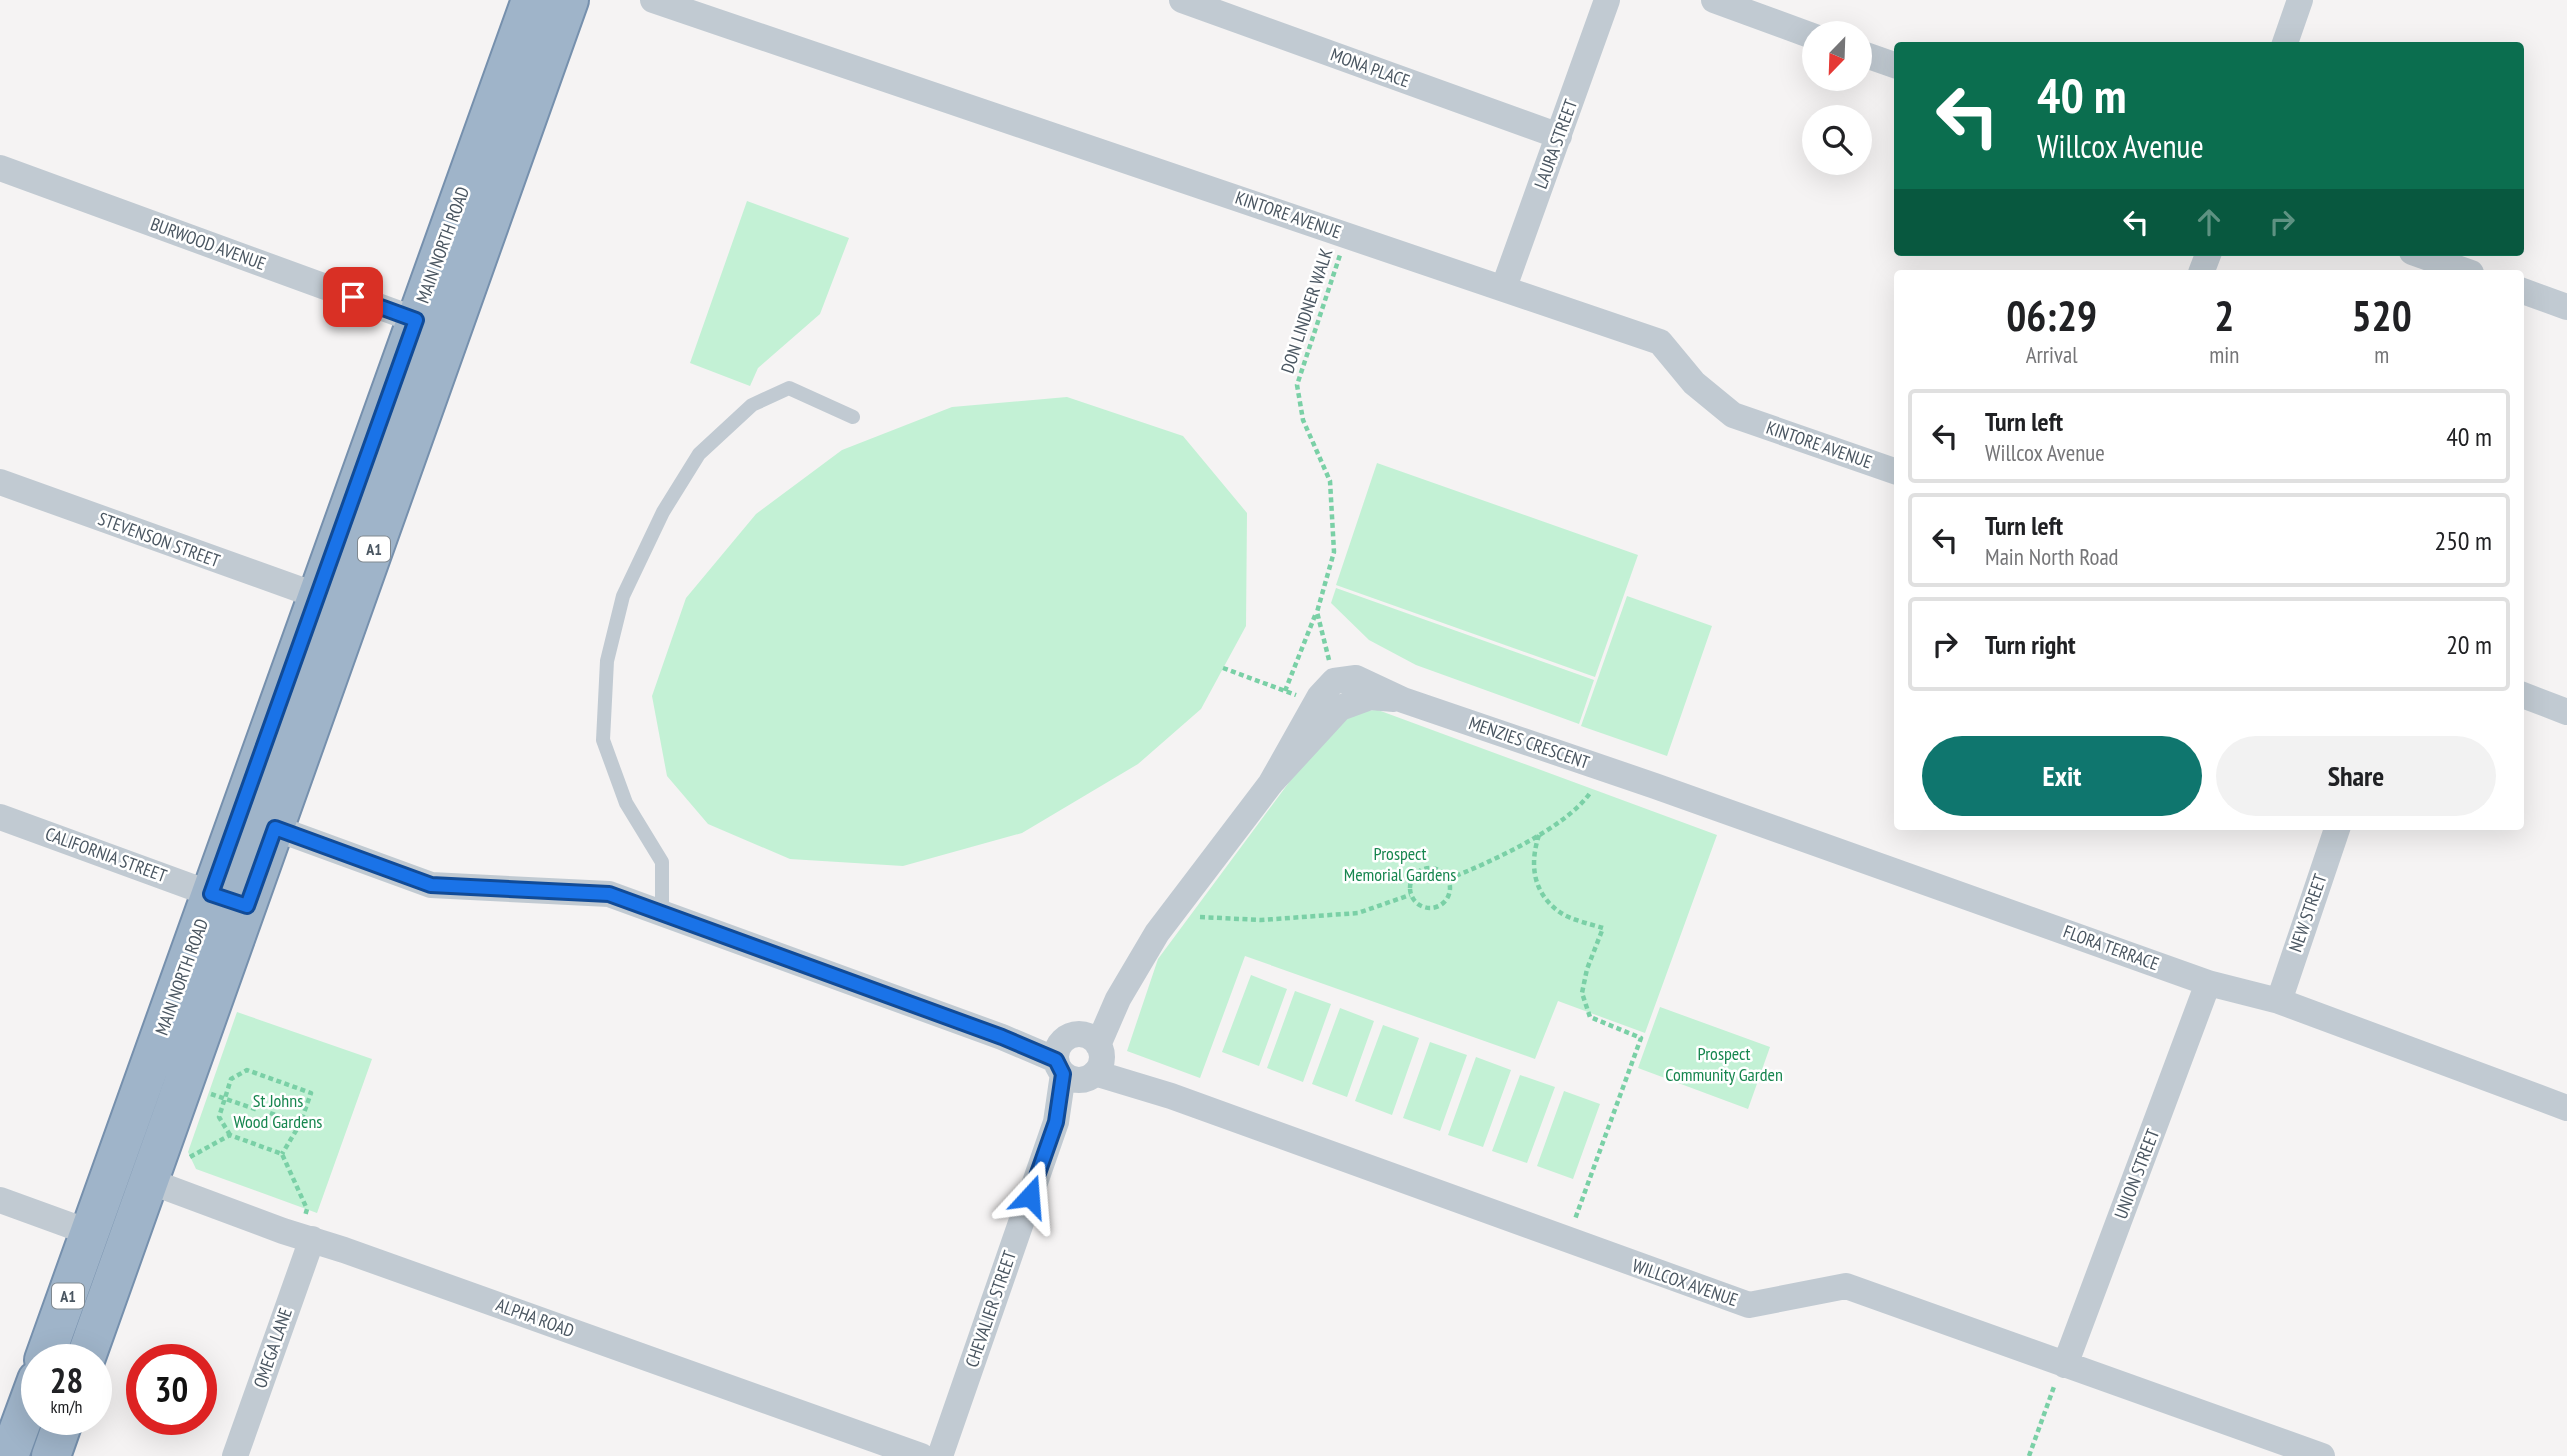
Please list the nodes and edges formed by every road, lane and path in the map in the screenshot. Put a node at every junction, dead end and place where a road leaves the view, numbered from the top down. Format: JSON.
{"nodes":[{"id":1,"x":531,"y":0,"type":"edge"},
{"id":2,"x":569,"y":0,"type":"edge"},
{"id":3,"x":653,"y":0,"type":"edge"},
{"id":4,"x":1182,"y":0,"type":"edge"},
{"id":5,"x":1607,"y":0,"type":"edge"},
{"id":6,"x":1714,"y":0,"type":"edge"},
{"id":7,"x":2300,"y":0,"type":"edge"},
{"id":8,"x":1802,"y":32,"type":"edge"},
{"id":9,"x":2285,"y":42,"type":"edge"},
{"id":10,"x":1872,"y":57,"type":"edge"},
{"id":11,"x":1894,"y":65,"type":"edge"},
{"id":12,"x":1559,"y":135,"type":"junction"},
{"id":13,"x":0,"y":168,"type":"edge"},
{"id":14,"x":1347,"y":234,"type":"junction"},
{"id":15,"x":2423,"y":256,"type":"edge"},
{"id":16,"x":2463,"y":270,"type":"edge"},
{"id":17,"x":1504,"y":287,"type":"junction"},
{"id":18,"x":2524,"y":291,"type":"edge"},
{"id":19,"x":2567,"y":307,"type":"edge"},
{"id":20,"x":433,"y":326,"type":"junction"},
{"id":21,"x":853,"y":417,"type":"dead end"},
{"id":22,"x":1894,"y":471,"type":"edge"},
{"id":23,"x":0,"y":482,"type":"edge"},
{"id":24,"x":318,"y":596,"type":"junction"},
{"id":25,"x":1317,"y":612,"type":"junction"},
{"id":26,"x":1223,"y":668,"type":"dead end"},
{"id":27,"x":1334,"y":681,"type":"junction"},
{"id":28,"x":1285,"y":691,"type":"junction"},
{"id":29,"x":2524,"y":696,"type":"edge"},
{"id":30,"x":1403,"y":700,"type":"junction"},
{"id":31,"x":1316,"y":703,"type":"junction"},
{"id":32,"x":2567,"y":712,"type":"edge"},
{"id":33,"x":1271,"y":783,"type":"junction"},
{"id":34,"x":1655,"y":786,"type":"joint"},
{"id":35,"x":1590,"y":793,"type":"dead end"},
{"id":36,"x":0,"y":817,"type":"edge"},
{"id":37,"x":275,"y":828,"type":"junction"},
{"id":38,"x":2337,"y":830,"type":"edge"},
{"id":39,"x":1539,"y":835,"type":"junction"},
{"id":40,"x":1448,"y":879,"type":"junction"},
{"id":41,"x":211,"y":894,"type":"junction"},
{"id":42,"x":1410,"y":895,"type":"junction"},
{"id":43,"x":247,"y":906,"type":"junction"},
{"id":44,"x":662,"y":914,"type":"junction"},
{"id":45,"x":1199,"y":916,"type":"dead end"},
{"id":46,"x":2208,"y":983,"type":"junction"},
{"id":47,"x":2278,"y":1001,"type":"junction"},
{"id":48,"x":1079,"y":1057,"type":"junction"},
{"id":49,"x":183,"y":1085,"type":"junction"},
{"id":50,"x":225,"y":1098,"type":"junction"},
{"id":51,"x":2567,"y":1108,"type":"edge"},
{"id":52,"x":258,"y":1110,"type":"dead end"},
{"id":53,"x":270,"y":1113,"type":"dead end"},
{"id":54,"x":300,"y":1124,"type":"junction"},
{"id":55,"x":230,"y":1135,"type":"junction"},
{"id":56,"x":282,"y":1154,"type":"junction"},
{"id":57,"x":185,"y":1160,"type":"dead end"},
{"id":58,"x":114,"y":1168,"type":"junction"},
{"id":59,"x":149,"y":1181,"type":"junction"},
{"id":60,"x":0,"y":1200,"type":"edge"},
{"id":61,"x":91,"y":1233,"type":"junction"},
{"id":62,"x":305,"y":1238,"type":"junction"},
{"id":63,"x":1567,"y":1241,"type":"junction"},
{"id":64,"x":50,"y":1344,"type":"edge"},
{"id":65,"x":91,"y":1344,"type":"edge"},
{"id":66,"x":2064,"y":1364,"type":"junction"},
{"id":67,"x":21,"y":1423,"type":"edge"},
{"id":68,"x":58,"y":1435,"type":"edge"},
{"id":69,"x":9,"y":1456,"type":"edge"},
{"id":70,"x":51,"y":1456,"type":"edge"},
{"id":71,"x":235,"y":1456,"type":"edge"},
{"id":72,"x":921,"y":1456,"type":"edge"},
{"id":73,"x":940,"y":1456,"type":"edge"},
{"id":74,"x":2029,"y":1456,"type":"edge"},
{"id":75,"x":2322,"y":1456,"type":"edge"}],
"edges":[{"from":1,"to":20,"type":"highway","name":"MAIN NORTH ROAD","number":"A1"},
{"from":2,"to":20,"type":"highway","name":"MAIN NORTH ROAD","number":"A1"},
{"from":3,"to":14,"type":"street","name":"KINTORE AVENUE"},
{"from":4,"to":12,"type":"street","name":"MONA PLACE"},
{"from":5,"to":12,"type":"street","name":"LAURA STREET"},
{"from":6,"to":8,"type":"street"},
{"from":7,"to":9,"type":"street"},
{"from":10,"to":11,"type":"street"},
{"from":12,"to":17,"type":"street","name":"LAURA STREET"},
{"from":13,"to":20,"type":"street","name":"BURWOOD AVENUE"},
{"from":14,"to":17,"type":"street","name":"KINTORE AVENUE"},
{"from":14,"to":25,"type":"path","name":"DON LINDNER WALK"},
{"from":15,"to":16,"type":"street"},
{"from":17,"to":22,"type":"street","name":"KINTORE AVENUE"},
{"from":18,"to":19,"type":"street"},
{"from":20,"to":24,"type":"highway","name":"MAIN NORTH ROAD","number":"A1"},
{"from":20,"to":37,"type":"highway","name":"MAIN NORTH ROAD","number":"A1"},
{"from":21,"to":44,"type":"lane"},
{"from":23,"to":24,"type":"street","name":"STEVENSON STREET"},
{"from":24,"to":41,"type":"highway","name":"MAIN NORTH ROAD","number":"A1"},
{"from":25,"to":27,"type":"path","name":"DON LINDNER WALK"},
{"from":25,"to":28,"type":"path"},
{"from":26,"to":28,"type":"path"},
{"from":27,"to":30,"type":"street","name":"MENZIES CRESCENT"},
{"from":27,"to":31,"type":"street","name":"MENZIES CRESCENT"},
{"from":28,"to":31,"type":"path"},
{"from":29,"to":32,"type":"street"},
{"from":30,"to":33,"type":"street","name":"MENZIES CRESCENT"},
{"from":30,"to":34,"type":"street","name":"MENZIES CRESCENT"},
{"from":31,"to":33,"type":"street","name":"MENZIES CRESCENT"},
{"from":33,"to":48,"type":"street","name":"MENZIES CRESCENT"},
{"from":34,"to":46,"type":"street","name":"FLORA TERRACE"},
{"from":35,"to":39,"type":"path"},
{"from":36,"to":41,"type":"street","name":"CALIFORNIA STREET"},
{"from":37,"to":43,"type":"highway","name":"MAIN NORTH ROAD","number":"A1"},
{"from":37,"to":44,"type":"street","name":"WILLCOX AVENUE"},
{"from":38,"to":47,"type":"street","name":"NEW STREET"},
{"from":39,"to":40,"type":"path"},
{"from":39,"to":63,"type":"path"},
{"from":40,"to":42,"type":"path"},
{"from":40,"to":42,"type":"path"},
{"from":41,"to":43,"type":"highway"},
{"from":41,"to":58,"type":"highway","name":"MAIN NORTH ROAD","number":"A1"},
{"from":42,"to":45,"type":"path"},
{"from":43,"to":49,"type":"highway","name":"MAIN NORTH ROAD","number":"A1"},
{"from":44,"to":48,"type":"street","name":"WILLCOX AVENUE"},
{"from":46,"to":47,"type":"street","name":"FLORA TERRACE"},
{"from":46,"to":66,"type":"street","name":"UNION STREET"},
{"from":47,"to":51,"type":"street","name":"FLORA TERRACE"},
{"from":48,"to":63,"type":"street","name":"WILLCOX AVENUE"},
{"from":48,"to":73,"type":"street","name":"CHEVALIER STREET"},
{"from":49,"to":50,"type":"path"},
{"from":49,"to":59,"type":"highway","name":"MAIN NORTH ROAD","number":"A1"},
{"from":50,"to":52,"type":"path"},
{"from":50,"to":54,"type":"path"},
{"from":50,"to":55,"type":"path"},
{"from":53,"to":54,"type":"path"},
{"from":54,"to":56,"type":"path"},
{"from":55,"to":56,"type":"path"},
{"from":55,"to":57,"type":"path"},
{"from":56,"to":62,"type":"path"},
{"from":58,"to":59,"type":"highway"},
{"from":58,"to":61,"type":"highway","name":"MAIN NORTH ROAD","number":"A1"},
{"from":59,"to":62,"type":"street","name":"ALPHA ROAD"},
{"from":59,"to":65,"type":"highway","name":"MAIN NORTH ROAD","number":"A1"},
{"from":60,"to":61,"type":"street"},
{"from":61,"to":64,"type":"highway","name":"MAIN NORTH ROAD","number":"A1"},
{"from":62,"to":71,"type":"street","name":"OMEGA LANE"},
{"from":62,"to":72,"type":"street","name":"ALPHA ROAD"},
{"from":63,"to":66,"type":"street","name":"WILLCOX AVENUE"},
{"from":66,"to":74,"type":"path"},
{"from":66,"to":75,"type":"street","name":"WILLCOX AVENUE"},
{"from":67,"to":69,"type":"highway"},
{"from":68,"to":70,"type":"highway"}]}
